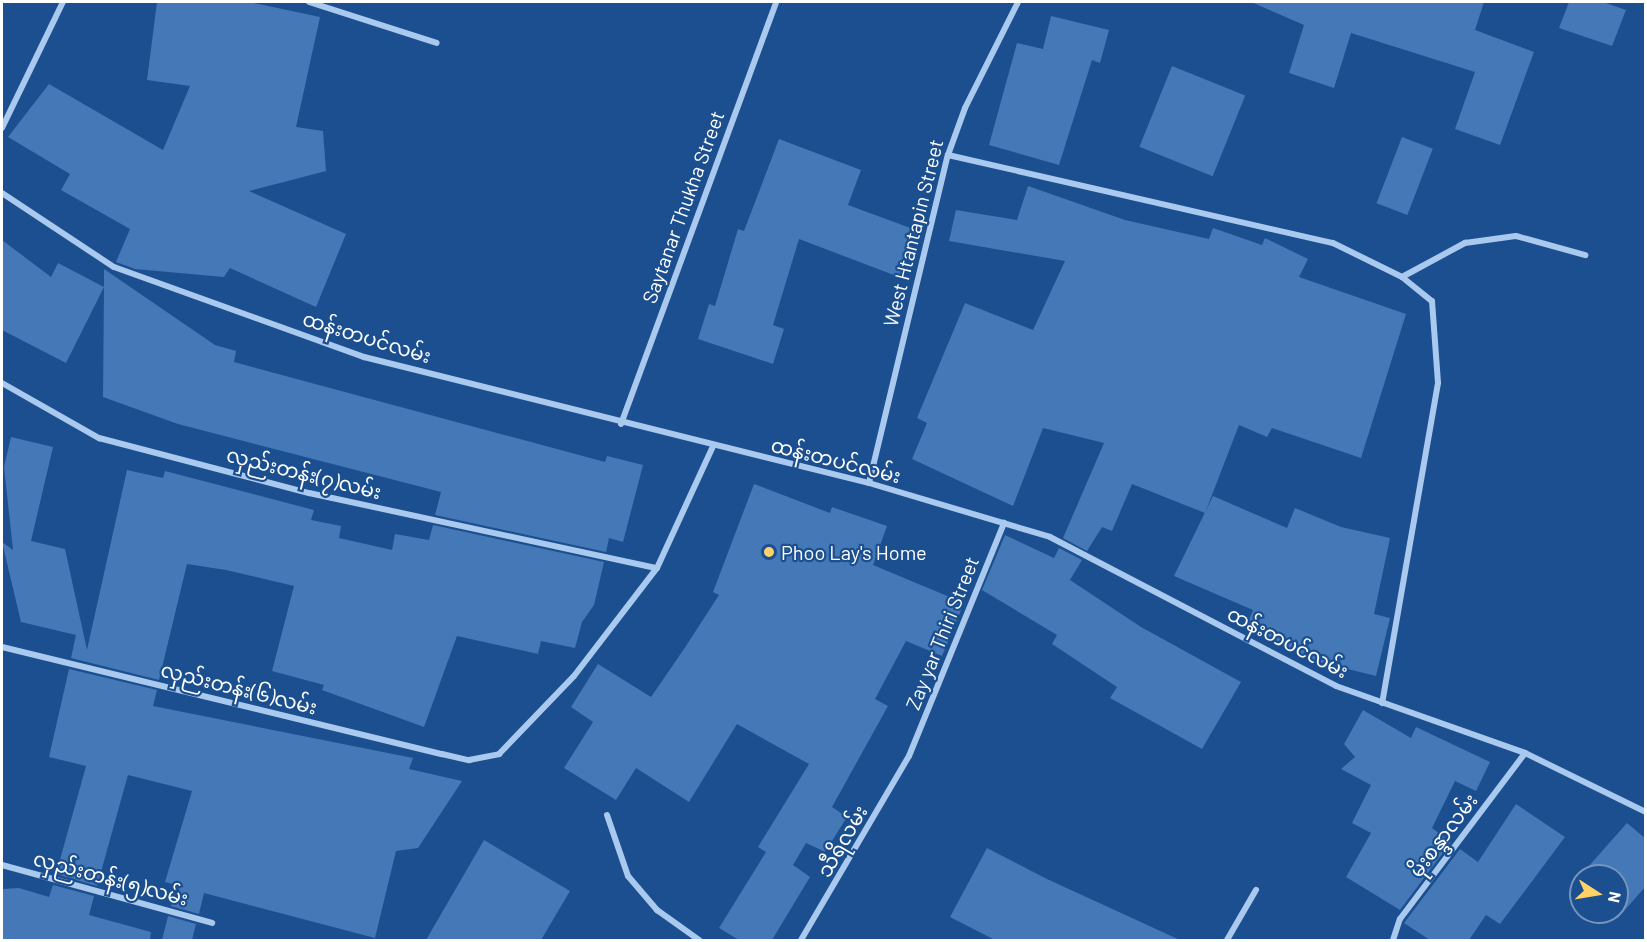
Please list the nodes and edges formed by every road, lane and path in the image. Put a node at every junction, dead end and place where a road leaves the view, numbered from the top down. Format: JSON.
{"nodes":[{"id":1,"x":63,"y":2,"type":"edge"},
{"id":2,"x":309,"y":2,"type":"edge"},
{"id":3,"x":776,"y":2,"type":"edge"},
{"id":4,"x":1018,"y":2,"type":"edge"},
{"id":5,"x":437,"y":43,"type":"dead end"},
{"id":6,"x":2,"y":128,"type":"edge"},
{"id":7,"x":948,"y":155,"type":"junction"},
{"id":8,"x":2,"y":193,"type":"edge"},
{"id":9,"x":1585,"y":255,"type":"dead end"},
{"id":10,"x":1402,"y":277,"type":"junction"},
{"id":11,"x":2,"y":383,"type":"edge"},
{"id":12,"x":621,"y":424,"type":"junction"},
{"id":13,"x":713,"y":446,"type":"junction"},
{"id":14,"x":869,"y":483,"type":"junction"},
{"id":15,"x":1004,"y":523,"type":"junction"},
{"id":16,"x":657,"y":568,"type":"junction"},
{"id":17,"x":2,"y":647,"type":"edge"},
{"id":18,"x":1382,"y":703,"type":"junction"},
{"id":19,"x":1525,"y":753,"type":"junction"},
{"id":20,"x":909,"y":756,"type":"joint"},
{"id":21,"x":1646,"y":812,"type":"edge"},
{"id":22,"x":607,"y":815,"type":"dead end"},
{"id":23,"x":2,"y":865,"type":"edge"},
{"id":24,"x":1256,"y":890,"type":"dead end"},
{"id":25,"x":212,"y":923,"type":"dead end"},
{"id":26,"x":699,"y":940,"type":"edge"},
{"id":27,"x":801,"y":940,"type":"edge"},
{"id":28,"x":1227,"y":940,"type":"edge"},
{"id":29,"x":1394,"y":940,"type":"edge"}],
"edges":[{"from":1,"to":6,"type":"street"},
{"from":2,"to":5,"type":"street"},
{"from":3,"to":12,"type":"street","name":"Saytanar Thukha Street"},
{"from":4,"to":7,"type":"street","name":"West Htantapin Street"},
{"from":7,"to":10,"type":"street"},
{"from":7,"to":14,"type":"street","name":"West Htantapin Street"},
{"from":8,"to":12,"type":"street","name":"ထန်းတပင်လမ်း"},
{"from":9,"to":10,"type":"street"},
{"from":10,"to":18,"type":"street"},
{"from":11,"to":16,"type":"street","name":"လှည်းတန်း(၇)လမ်း"},
{"from":12,"to":13,"type":"street","name":"ထန်းတပင်လမ်း"},
{"from":13,"to":14,"type":"street","name":"ထန်းတပင်လမ်း"},
{"from":13,"to":16,"type":"street"},
{"from":14,"to":15,"type":"street","name":"ထန်းတပင်လမ်း"},
{"from":15,"to":18,"type":"street","name":"ထန်းတပင်လမ်း"},
{"from":15,"to":20,"type":"street","name":"Zay yar Thiri Street"},
{"from":16,"to":17,"type":"street","name":"လှည်းတန်း(၆)လမ်း"},
{"from":18,"to":19,"type":"street","name":"ထန်းတပင်လမ်း"},
{"from":19,"to":21,"type":"street","name":"ထန်းတပင်လမ်း"},
{"from":19,"to":29,"type":"street","name":"မိုးစန္ဒာလမ်း"},
{"from":20,"to":27,"type":"street","name":"သီရိလမ်း"},
{"from":22,"to":26,"type":"street"},
{"from":23,"to":25,"type":"street","name":"လှည်းတန်း(၅)လမ်း"},
{"from":24,"to":28,"type":"street"}]}
